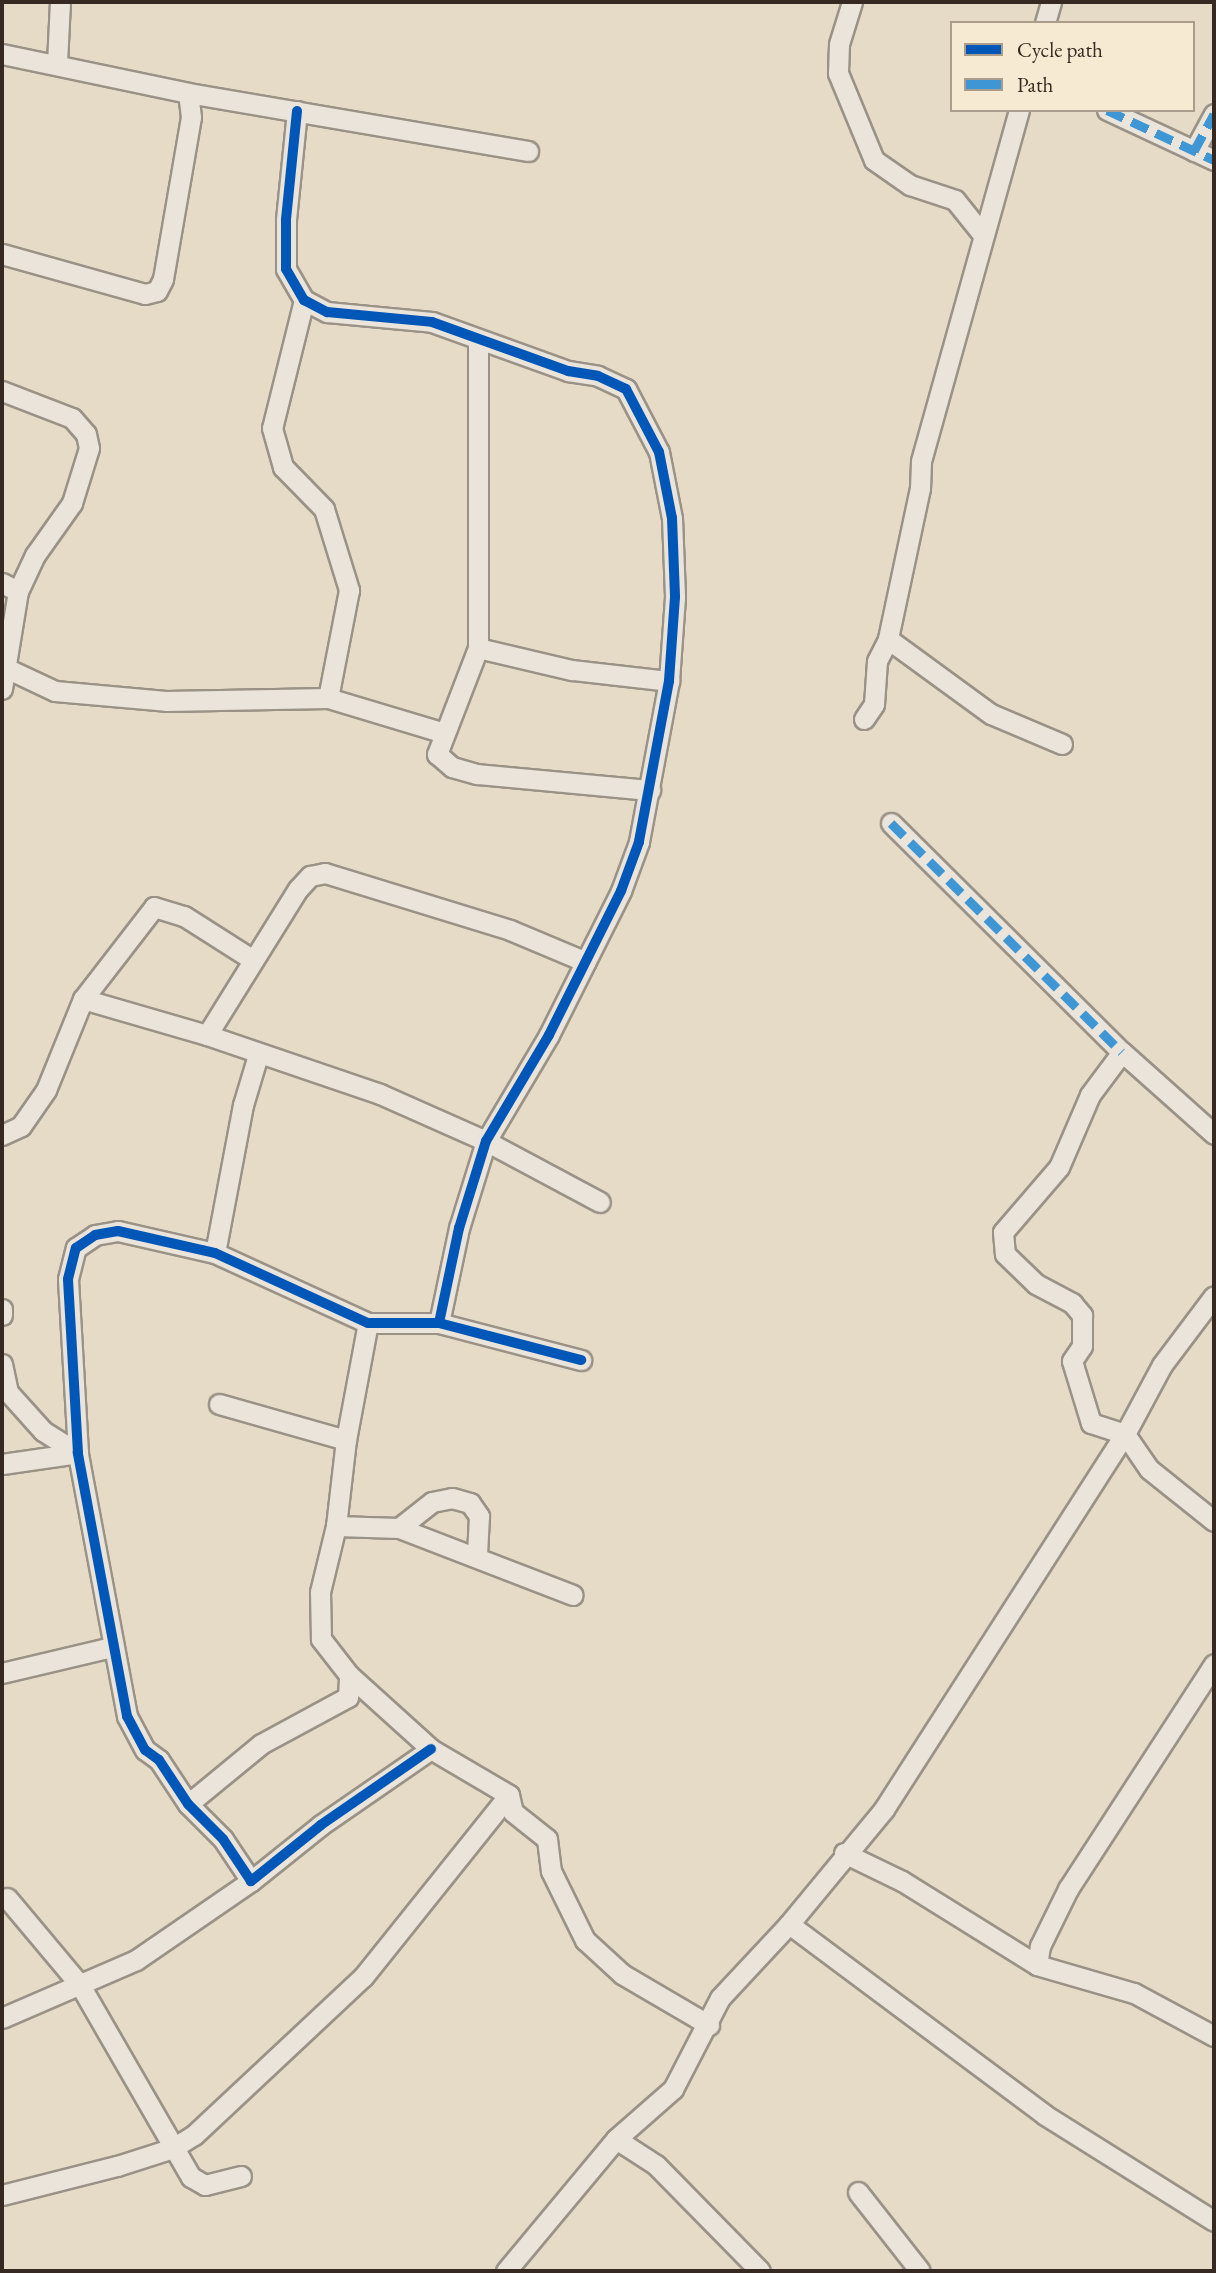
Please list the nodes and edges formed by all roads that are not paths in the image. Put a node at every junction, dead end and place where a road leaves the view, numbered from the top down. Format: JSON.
{"nodes":[{"id":1,"x":60,"y":2,"type":"edge"},
{"id":2,"x":852,"y":2,"type":"edge"},
{"id":3,"x":1051,"y":2,"type":"edge"},
{"id":4,"x":1046,"y":21,"type":"edge"},
{"id":5,"x":2,"y":54,"type":"edge"},
{"id":6,"x":57,"y":63,"type":"junction"},
{"id":7,"x":188,"y":93,"type":"junction"},
{"id":8,"x":297,"y":111,"type":"junction"},
{"id":9,"x":1018,"y":112,"type":"edge"},
{"id":10,"x":1111,"y":112,"type":"edge"},
{"id":11,"x":1214,"y":114,"type":"edge"},
{"id":12,"x":528,"y":151,"type":"dead end"},
{"id":13,"x":1194,"y":151,"type":"junction"},
{"id":14,"x":1214,"y":160,"type":"edge"},
{"id":15,"x":982,"y":235,"type":"junction"},
{"id":16,"x":2,"y":254,"type":"edge"},
{"id":17,"x":304,"y":300,"type":"junction"},
{"id":18,"x":478,"y":341,"type":"junction"},
{"id":19,"x":2,"y":391,"type":"edge"},
{"id":20,"x":10,"y":587,"type":"edge"},
{"id":21,"x":888,"y":639,"type":"junction"},
{"id":22,"x":478,"y":648,"type":"junction"},
{"id":23,"x":8,"y":669,"type":"junction"},
{"id":24,"x":669,"y":681,"type":"junction"},
{"id":25,"x":2,"y":689,"type":"edge"},
{"id":26,"x":328,"y":698,"type":"junction"},
{"id":27,"x":864,"y":719,"type":"dead end"},
{"id":28,"x":445,"y":733,"type":"junction"},
{"id":29,"x":1062,"y":744,"type":"dead end"},
{"id":30,"x":650,"y":790,"type":"junction"},
{"id":31,"x":891,"y":823,"type":"dead end"},
{"id":32,"x":253,"y":960,"type":"junction"},
{"id":33,"x":586,"y":962,"type":"junction"},
{"id":34,"x":83,"y":999,"type":"junction"},
{"id":35,"x":207,"y":1035,"type":"junction"},
{"id":36,"x":1122,"y":1052,"type":"junction"},
{"id":37,"x":258,"y":1055,"type":"junction"},
{"id":38,"x":1214,"y":1134,"type":"edge"},
{"id":39,"x":2,"y":1135,"type":"edge"},
{"id":40,"x":486,"y":1141,"type":"junction"},
{"id":41,"x":600,"y":1202,"type":"dead end"},
{"id":42,"x":215,"y":1254,"type":"junction"},
{"id":43,"x":1214,"y":1296,"type":"edge"},
{"id":44,"x":2,"y":1310,"type":"edge"},
{"id":45,"x":2,"y":1315,"type":"edge"},
{"id":46,"x":368,"y":1323,"type":"junction"},
{"id":47,"x":439,"y":1323,"type":"junction"},
{"id":48,"x":581,"y":1360,"type":"dead end"},
{"id":49,"x":2,"y":1364,"type":"edge"},
{"id":50,"x":219,"y":1404,"type":"dead end"},
{"id":51,"x":1125,"y":1434,"type":"junction"},
{"id":52,"x":346,"y":1440,"type":"junction"},
{"id":53,"x":78,"y":1453,"type":"junction"},
{"id":54,"x":2,"y":1464,"type":"edge"},
{"id":55,"x":1214,"y":1521,"type":"edge"},
{"id":56,"x":336,"y":1526,"type":"junction"},
{"id":57,"x":400,"y":1528,"type":"junction"},
{"id":58,"x":477,"y":1555,"type":"junction"},
{"id":59,"x":573,"y":1595,"type":"dead end"},
{"id":60,"x":112,"y":1647,"type":"junction"},
{"id":61,"x":1214,"y":1664,"type":"edge"},
{"id":62,"x":2,"y":1673,"type":"edge"},
{"id":63,"x":349,"y":1675,"type":"junction"},
{"id":64,"x":431,"y":1749,"type":"junction"},
{"id":65,"x":509,"y":1795,"type":"junction"},
{"id":66,"x":188,"y":1804,"type":"junction"},
{"id":67,"x":844,"y":1853,"type":"junction"},
{"id":68,"x":251,"y":1881,"type":"junction"},
{"id":69,"x":7,"y":1898,"type":"dead end"},
{"id":70,"x":789,"y":1924,"type":"junction"},
{"id":71,"x":1037,"y":1965,"type":"junction"},
{"id":72,"x":80,"y":1985,"type":"junction"},
{"id":73,"x":2,"y":2018,"type":"edge"},
{"id":74,"x":709,"y":2025,"type":"junction"},
{"id":75,"x":1214,"y":2036,"type":"edge"},
{"id":76,"x":616,"y":2139,"type":"junction"},
{"id":77,"x":173,"y":2148,"type":"junction"},
{"id":78,"x":241,"y":2176,"type":"dead end"},
{"id":79,"x":858,"y":2192,"type":"dead end"},
{"id":80,"x":2,"y":2195,"type":"edge"},
{"id":81,"x":1214,"y":2221,"type":"edge"},
{"id":82,"x":506,"y":2271,"type":"edge"},
{"id":83,"x":760,"y":2271,"type":"edge"},
{"id":84,"x":920,"y":2271,"type":"edge"}],
"edges":[{"from":1,"to":6,"type":"street"},
{"from":2,"to":15,"type":"street"},
{"from":3,"to":4,"type":"street"},
{"from":5,"to":6,"type":"street"},
{"from":6,"to":7,"type":"street"},
{"from":7,"to":8,"type":"street"},
{"from":7,"to":16,"type":"street"},
{"from":8,"to":12,"type":"street"},
{"from":8,"to":17,"type":"street"},
{"from":9,"to":15,"type":"street"},
{"from":10,"to":13,"type":"street"},
{"from":11,"to":13,"type":"street"},
{"from":13,"to":14,"type":"street"},
{"from":15,"to":21,"type":"street"},
{"from":17,"to":18,"type":"street"},
{"from":17,"to":26,"type":"street"},
{"from":18,"to":22,"type":"street"},
{"from":18,"to":24,"type":"street"},
{"from":19,"to":20,"type":"street"},
{"from":20,"to":23,"type":"street"},
{"from":21,"to":27,"type":"street"},
{"from":21,"to":29,"type":"street"},
{"from":22,"to":24,"type":"street"},
{"from":22,"to":28,"type":"street"},
{"from":23,"to":25,"type":"street"},
{"from":23,"to":26,"type":"street"},
{"from":24,"to":30,"type":"street"},
{"from":26,"to":28,"type":"street"},
{"from":28,"to":30,"type":"street"},
{"from":30,"to":33,"type":"street"},
{"from":31,"to":36,"type":"street"},
{"from":32,"to":33,"type":"street"},
{"from":32,"to":34,"type":"street"},
{"from":32,"to":35,"type":"street"},
{"from":33,"to":40,"type":"street"},
{"from":34,"to":35,"type":"street"},
{"from":34,"to":39,"type":"street"},
{"from":35,"to":37,"type":"street"},
{"from":36,"to":38,"type":"street"},
{"from":36,"to":51,"type":"street"},
{"from":37,"to":40,"type":"street"},
{"from":37,"to":42,"type":"street"},
{"from":40,"to":41,"type":"street"},
{"from":40,"to":47,"type":"street"},
{"from":42,"to":46,"type":"street"},
{"from":42,"to":53,"type":"street"},
{"from":43,"to":51,"type":"street"},
{"from":44,"to":45,"type":"street"},
{"from":46,"to":47,"type":"street"},
{"from":46,"to":52,"type":"street"},
{"from":47,"to":48,"type":"street"},
{"from":49,"to":53,"type":"street"},
{"from":50,"to":52,"type":"street"},
{"from":51,"to":55,"type":"street"},
{"from":51,"to":67,"type":"street"},
{"from":52,"to":56,"type":"street"},
{"from":53,"to":54,"type":"street"},
{"from":53,"to":60,"type":"street"},
{"from":56,"to":57,"type":"street"},
{"from":56,"to":63,"type":"street"},
{"from":57,"to":58,"type":"street"},
{"from":57,"to":58,"type":"street"},
{"from":58,"to":59,"type":"street"},
{"from":60,"to":62,"type":"street"},
{"from":60,"to":66,"type":"street"},
{"from":61,"to":71,"type":"street"},
{"from":63,"to":64,"type":"street"},
{"from":63,"to":66,"type":"street"},
{"from":64,"to":65,"type":"street"},
{"from":64,"to":68,"type":"street"},
{"from":65,"to":74,"type":"street"},
{"from":65,"to":77,"type":"street"},
{"from":66,"to":68,"type":"street"},
{"from":67,"to":70,"type":"street"},
{"from":67,"to":71,"type":"street"},
{"from":68,"to":72,"type":"street"},
{"from":69,"to":72,"type":"street"},
{"from":70,"to":74,"type":"street"},
{"from":70,"to":81,"type":"street"},
{"from":71,"to":75,"type":"street"},
{"from":72,"to":73,"type":"street"},
{"from":72,"to":77,"type":"street"},
{"from":74,"to":76,"type":"street"},
{"from":76,"to":82,"type":"street"},
{"from":76,"to":83,"type":"street"},
{"from":77,"to":78,"type":"street"},
{"from":77,"to":80,"type":"street"},
{"from":79,"to":84,"type":"street"}]}
